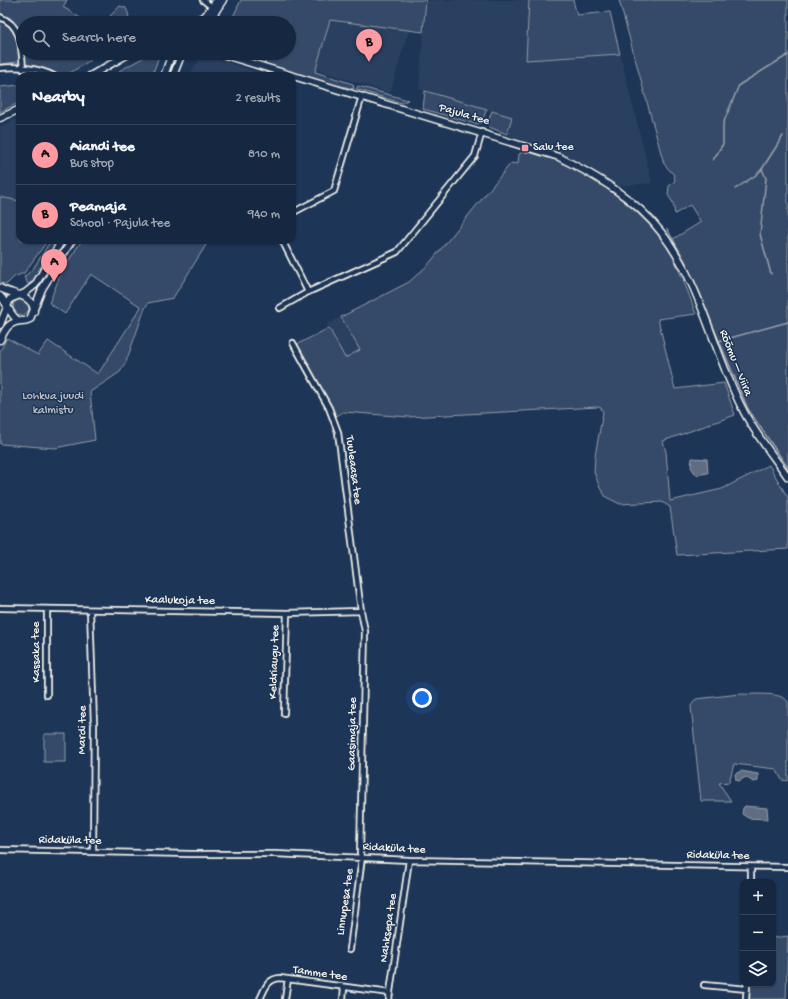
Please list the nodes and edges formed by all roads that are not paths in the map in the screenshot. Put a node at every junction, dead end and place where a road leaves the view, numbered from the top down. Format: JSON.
{"nodes":[{"id":1,"x":203,"y":0,"type":"edge"},
{"id":2,"x":217,"y":0,"type":"edge"},
{"id":3,"x":223,"y":0,"type":"edge"},
{"id":4,"x":212,"y":6,"type":"junction"},
{"id":5,"x":205,"y":16,"type":"edge"},
{"id":6,"x":213,"y":16,"type":"edge"},
{"id":7,"x":0,"y":17,"type":"edge"},
{"id":8,"x":16,"y":29,"type":"edge"},
{"id":9,"x":22,"y":60,"type":"edge"},
{"id":10,"x":118,"y":60,"type":"edge"},
{"id":11,"x":170,"y":60,"type":"edge"},
{"id":12,"x":179,"y":60,"type":"edge"},
{"id":13,"x":241,"y":60,"type":"edge"},
{"id":14,"x":0,"y":68,"type":"edge"},
{"id":15,"x":23,"y":69,"type":"junction"},
{"id":16,"x":44,"y":72,"type":"edge"},
{"id":17,"x":97,"y":72,"type":"edge"},
{"id":18,"x":165,"y":72,"type":"edge"},
{"id":19,"x":175,"y":72,"type":"edge"},
{"id":20,"x":282,"y":72,"type":"edge"},
{"id":21,"x":296,"y":76,"type":"edge"},
{"id":22,"x":362,"y":96,"type":"junction"},
{"id":23,"x":16,"y":111,"type":"edge"},
{"id":24,"x":0,"y":118,"type":"edge"},
{"id":25,"x":482,"y":132,"type":"junction"},
{"id":26,"x":296,"y":211,"type":"edge"},
{"id":27,"x":60,"y":244,"type":"edge"},
{"id":28,"x":70,"y":244,"type":"edge"},
{"id":29,"x":284,"y":244,"type":"edge"},
{"id":30,"x":674,"y":250,"type":"joint"},
{"id":31,"x":0,"y":288,"type":"edge"},
{"id":32,"x":308,"y":292,"type":"junction"},
{"id":33,"x":18,"y":295,"type":"junction"},
{"id":34,"x":0,"y":296,"type":"edge"},
{"id":35,"x":8,"y":306,"type":"junction"},
{"id":36,"x":280,"y":308,"type":"dead end"},
{"id":37,"x":34,"y":312,"type":"junction"},
{"id":38,"x":22,"y":321,"type":"junction"},
{"id":39,"x":0,"y":325,"type":"edge"},
{"id":40,"x":0,"y":340,"type":"edge"},
{"id":41,"x":293,"y":343,"type":"dead end"},
{"id":42,"x":788,"y":477,"type":"edge"},
{"id":43,"x":0,"y":608,"type":"edge"},
{"id":44,"x":47,"y":609,"type":"junction"},
{"id":45,"x":90,"y":610,"type":"junction"},
{"id":46,"x":360,"y":611,"type":"junction"},
{"id":47,"x":287,"y":613,"type":"junction"},
{"id":48,"x":47,"y":696,"type":"dead end"},
{"id":49,"x":284,"y":713,"type":"dead end"},
{"id":50,"x":0,"y":850,"type":"edge"},
{"id":51,"x":93,"y":851,"type":"junction"},
{"id":52,"x":362,"y":857,"type":"junction"},
{"id":53,"x":409,"y":860,"type":"junction"},
{"id":54,"x":751,"y":866,"type":"junction"},
{"id":55,"x":788,"y":866,"type":"edge"},
{"id":56,"x":751,"y":879,"type":"edge"},
{"id":57,"x":350,"y":949,"type":"dead end"},
{"id":58,"x":288,"y":979,"type":"junction"},
{"id":59,"x":704,"y":985,"type":"dead end"},
{"id":60,"x":740,"y":986,"type":"edge"},
{"id":61,"x":747,"y":987,"type":"edge"},
{"id":62,"x":344,"y":988,"type":"junction"},
{"id":63,"x":390,"y":993,"type":"junction"},
{"id":64,"x":260,"y":999,"type":"edge"},
{"id":65,"x":285,"y":999,"type":"edge"},
{"id":66,"x":343,"y":999,"type":"edge"},
{"id":67,"x":389,"y":999,"type":"edge"},
{"id":68,"x":746,"y":999,"type":"edge"}],
"edges":[{"from":1,"to":4,"type":"street"},
{"from":2,"to":4,"type":"street"},
{"from":3,"to":6,"type":"street"},
{"from":4,"to":5,"type":"street"},
{"from":7,"to":8,"type":"street"},
{"from":9,"to":15,"type":"street"},
{"from":10,"to":17,"type":"street"},
{"from":11,"to":18,"type":"street"},
{"from":12,"to":19,"type":"street"},
{"from":13,"to":20,"type":"street","name":"Pajula tee"},
{"from":14,"to":15,"type":"street"},
{"from":15,"to":16,"type":"street"},
{"from":21,"to":22,"type":"street","name":"Pajula tee"},
{"from":22,"to":25,"type":"street","name":"Pajula tee"},
{"from":22,"to":26,"type":"street"},
{"from":23,"to":24,"type":"street"},
{"from":25,"to":30,"type":"street","name":"Pajula tee"},
{"from":25,"to":32,"type":"street"},
{"from":27,"to":33,"type":"street"},
{"from":28,"to":37,"type":"street"},
{"from":29,"to":32,"type":"street"},
{"from":30,"to":42,"type":"street","name":"Rõõmu — Viira"},
{"from":31,"to":33,"type":"street"},
{"from":32,"to":36,"type":"street"},
{"from":33,"to":35,"type":"street"},
{"from":33,"to":37,"type":"street"},
{"from":34,"to":35,"type":"street"},
{"from":35,"to":38,"type":"street"},
{"from":35,"to":39,"type":"street"},
{"from":37,"to":38,"type":"street"},
{"from":38,"to":40,"type":"street"},
{"from":41,"to":46,"type":"street","name":"Tuuleaasa tee"},
{"from":43,"to":44,"type":"street","name":"Kaalukoja tee"},
{"from":44,"to":45,"type":"street","name":"Kaalukoja tee"},
{"from":44,"to":48,"type":"street","name":"Kassaka tee"},
{"from":45,"to":47,"type":"street","name":"Kaalukoja tee"},
{"from":45,"to":51,"type":"street","name":"Mardi tee"},
{"from":46,"to":47,"type":"street","name":"Kaalukoja tee"},
{"from":46,"to":52,"type":"street","name":"Gaasimaja tee"},
{"from":47,"to":49,"type":"street","name":"Keldriaugu tee"},
{"from":50,"to":51,"type":"street","name":"Ridaküla tee"},
{"from":51,"to":52,"type":"street","name":"Ridaküla tee"},
{"from":52,"to":53,"type":"street","name":"Ridaküla tee"},
{"from":52,"to":57,"type":"street","name":"Linnupesa tee"},
{"from":53,"to":54,"type":"street","name":"Ridaküla tee"},
{"from":53,"to":63,"type":"street","name":"Nahksepa tee"},
{"from":54,"to":55,"type":"street","name":"Ridaküla tee"},
{"from":54,"to":56,"type":"street"},
{"from":58,"to":62,"type":"street","name":"Tamme tee"},
{"from":58,"to":64,"type":"street","name":"Tamme tee"},
{"from":58,"to":65,"type":"street"},
{"from":59,"to":60,"type":"street"},
{"from":61,"to":68,"type":"street"},
{"from":62,"to":63,"type":"street","name":"Tamme tee"},
{"from":62,"to":66,"type":"street"},
{"from":63,"to":67,"type":"street","name":"Nahksepa tee"}]}
